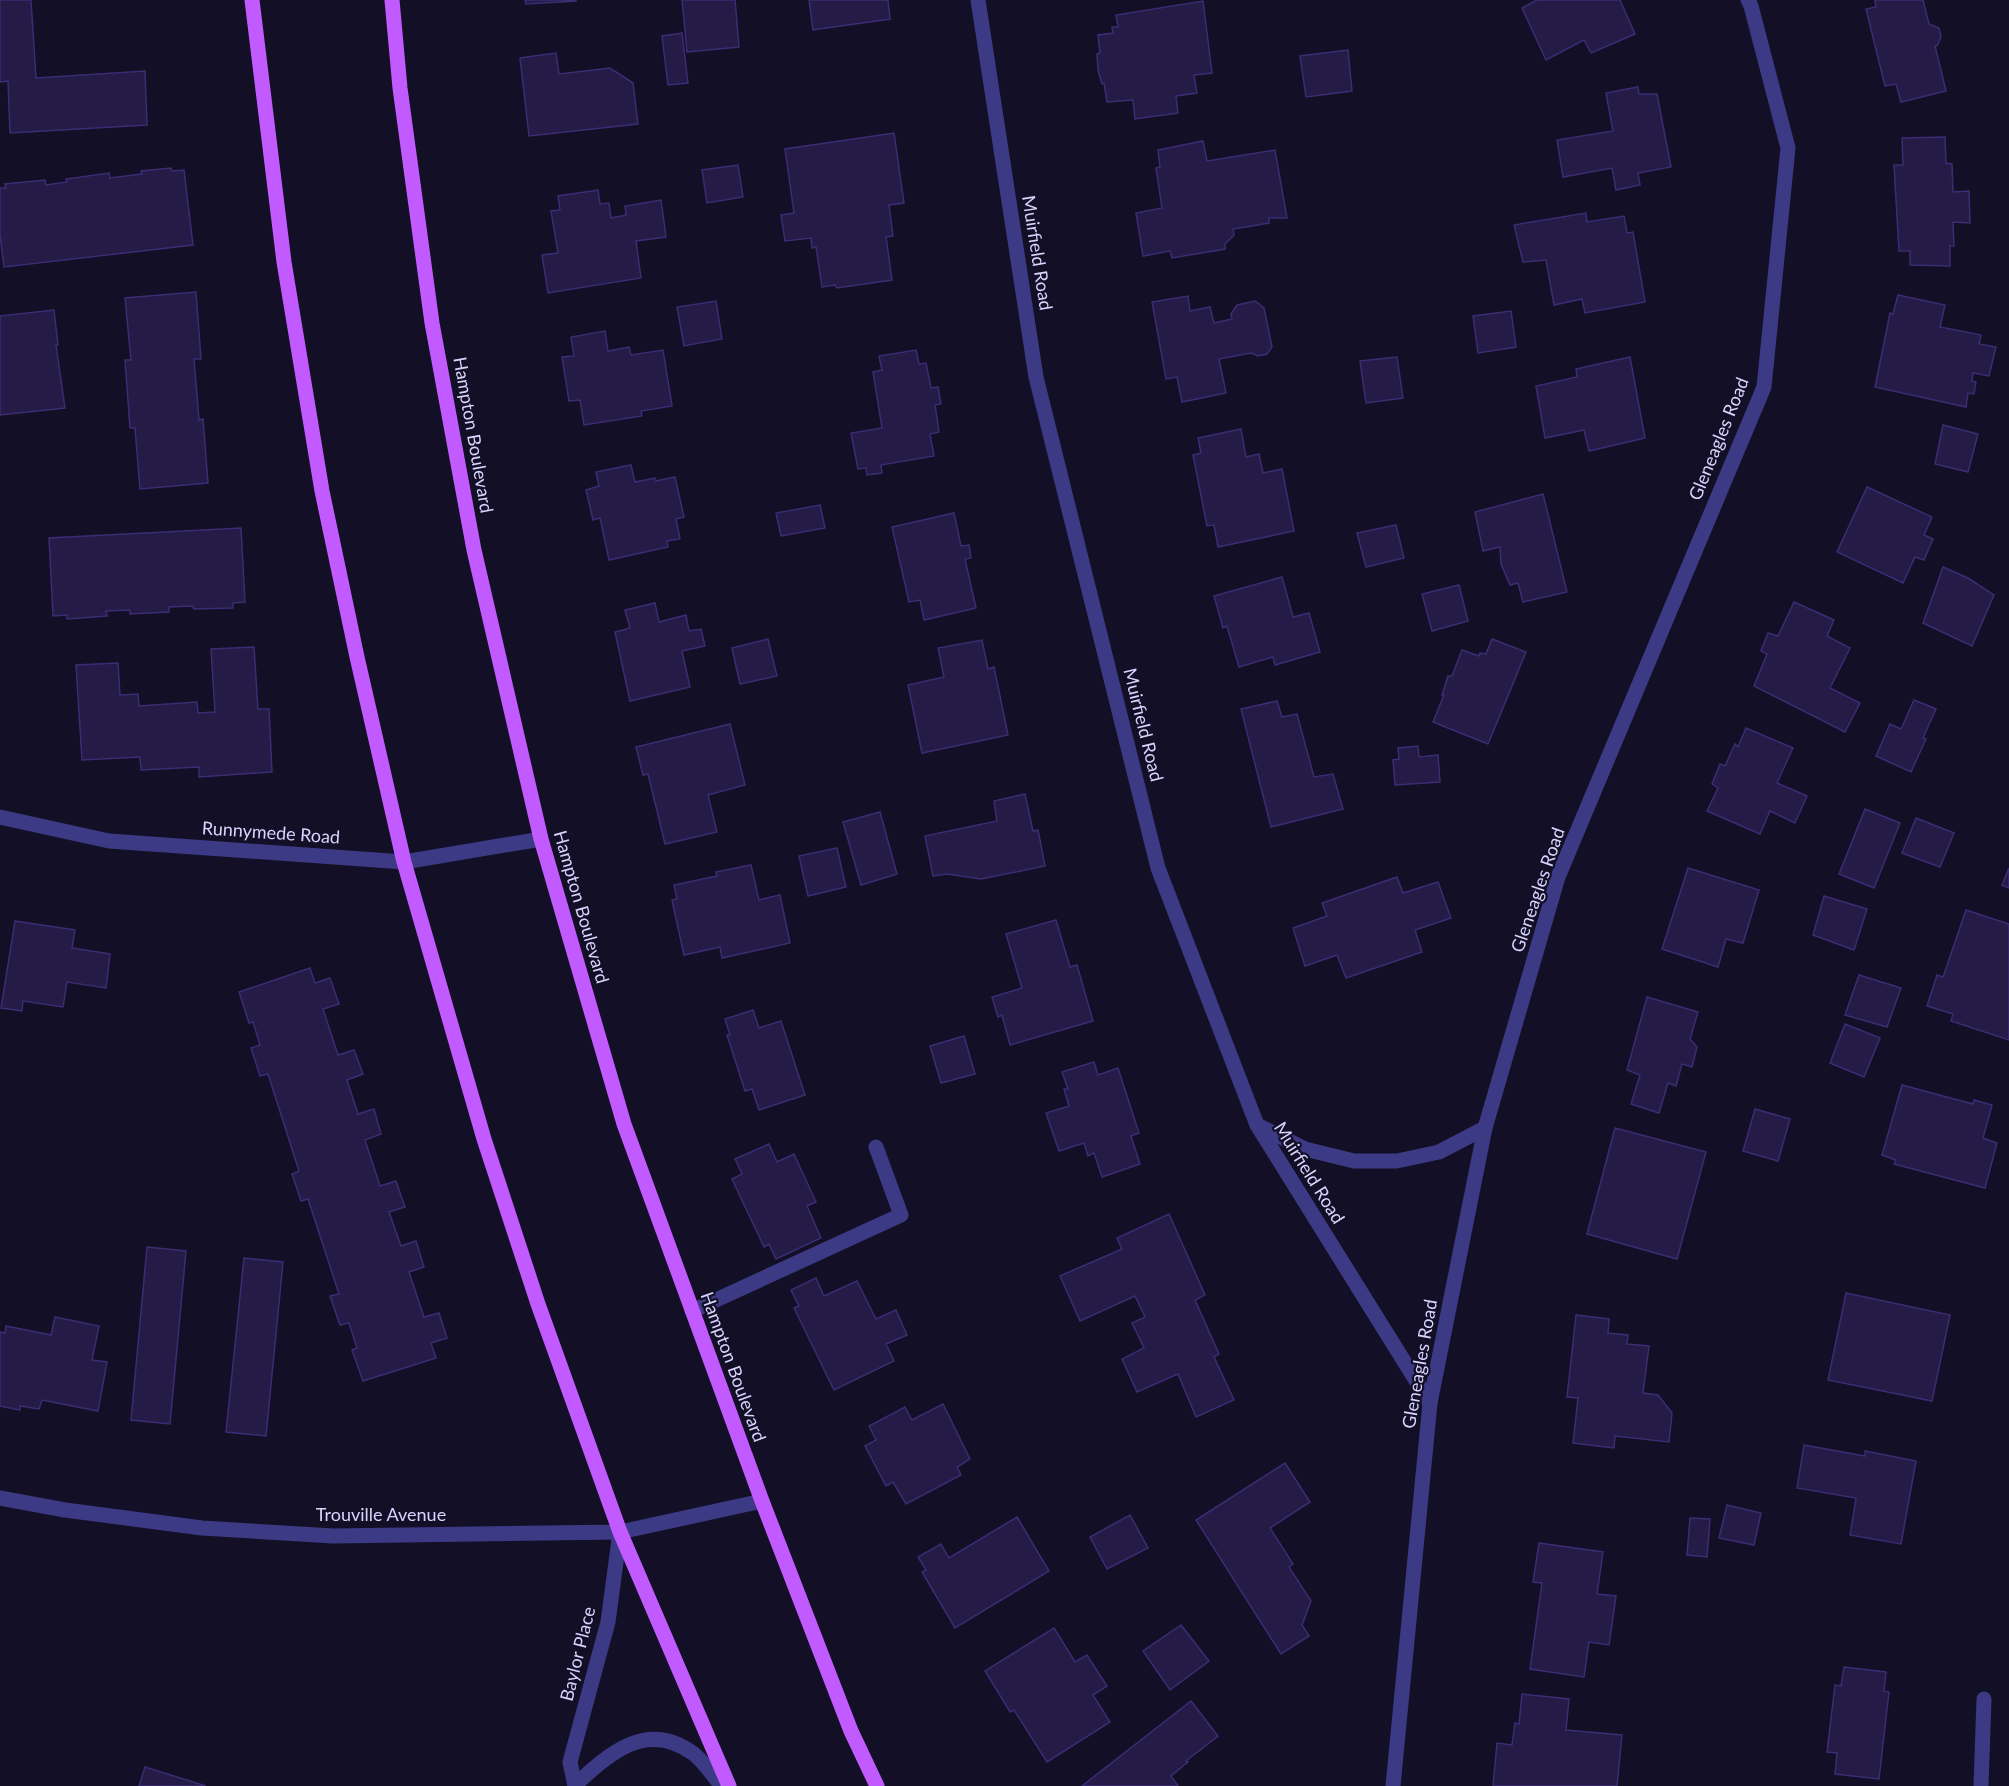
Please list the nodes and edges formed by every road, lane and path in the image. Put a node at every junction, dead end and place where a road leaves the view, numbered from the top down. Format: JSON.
{"nodes":[{"id":1,"x":252,"y":0,"type":"edge"},
{"id":2,"x":392,"y":0,"type":"edge"},
{"id":3,"x":978,"y":0,"type":"edge"},
{"id":4,"x":1748,"y":0,"type":"edge"},
{"id":5,"x":0,"y":817,"type":"edge"},
{"id":6,"x":541,"y":839,"type":"junction"},
{"id":7,"x":404,"y":862,"type":"junction"},
{"id":8,"x":1257,"y":1125,"type":"junction"},
{"id":9,"x":1485,"y":1128,"type":"junction"},
{"id":10,"x":876,"y":1148,"type":"dead end"},
{"id":11,"x":692,"y":1311,"type":"junction"},
{"id":12,"x":1430,"y":1403,"type":"junction"},
{"id":13,"x":0,"y":1498,"type":"edge"},
{"id":14,"x":762,"y":1501,"type":"junction"},
{"id":15,"x":620,"y":1532,"type":"junction"},
{"id":16,"x":1984,"y":1699,"type":"dead end"},
{"id":17,"x":575,"y":1786,"type":"edge"},
{"id":18,"x":722,"y":1786,"type":"edge"},
{"id":19,"x":729,"y":1786,"type":"edge"},
{"id":20,"x":877,"y":1786,"type":"edge"},
{"id":21,"x":1393,"y":1786,"type":"edge"},
{"id":22,"x":1981,"y":1786,"type":"edge"}],
"edges":[{"from":1,"to":7,"type":"main road"},
{"from":2,"to":6,"type":"main road","name":"Hampton Boulevard"},
{"from":3,"to":8,"type":"street","name":"Muirfield Road"},
{"from":4,"to":9,"type":"street","name":"Gleneagles Road"},
{"from":5,"to":7,"type":"street","name":"Runnymede Road"},
{"from":6,"to":7,"type":"street","name":"Runnymede Road"},
{"from":6,"to":11,"type":"main road","name":"Hampton Boulevard"},
{"from":7,"to":15,"type":"main road"},
{"from":8,"to":9,"type":"street"},
{"from":8,"to":12,"type":"street","name":"Muirfield Road"},
{"from":9,"to":12,"type":"street","name":"Gleneagles Road"},
{"from":10,"to":11,"type":"street"},
{"from":11,"to":14,"type":"main road","name":"Hampton Boulevard"},
{"from":12,"to":21,"type":"street","name":"Gleneagles Road"},
{"from":13,"to":15,"type":"street","name":"Trouville Avenue"},
{"from":14,"to":15,"type":"street","name":"Trouville Avenue"},
{"from":14,"to":20,"type":"main road","name":"Hampton Boulevard"},
{"from":15,"to":17,"type":"street","name":"Baylor Place"},
{"from":15,"to":19,"type":"main road"},
{"from":16,"to":22,"type":"street"},
{"from":17,"to":18,"type":"street","name":"Baylor Place"}]}
